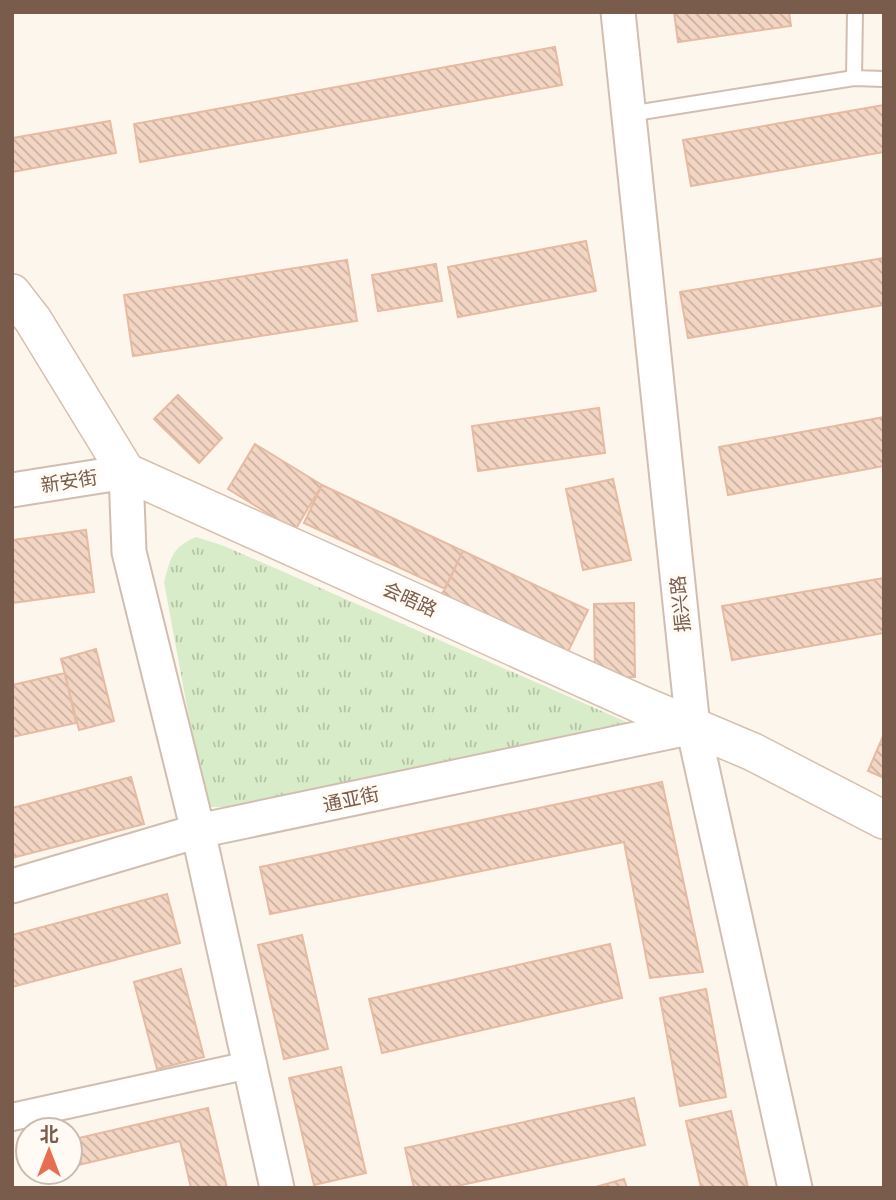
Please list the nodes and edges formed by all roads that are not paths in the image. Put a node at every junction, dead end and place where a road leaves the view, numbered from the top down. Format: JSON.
{"nodes":[{"id":1,"x":618,"y":12,"type":"edge"},
{"id":2,"x":855,"y":12,"type":"edge"},
{"id":3,"x":854,"y":78,"type":"junction"},
{"id":4,"x":884,"y":79,"type":"edge"},
{"id":5,"x":629,"y":114,"type":"junction"},
{"id":6,"x":19,"y":312,"type":"edge"},
{"id":7,"x":125,"y":472,"type":"junction"},
{"id":8,"x":12,"y":490,"type":"edge"},
{"id":9,"x":693,"y":727,"type":"junction"},
{"id":10,"x":884,"y":820,"type":"edge"},
{"id":11,"x":198,"y":831,"type":"junction"},
{"id":12,"x":12,"y":886,"type":"edge"},
{"id":13,"x":249,"y":1065,"type":"junction"},
{"id":14,"x":12,"y":1117,"type":"edge"},
{"id":15,"x":276,"y":1188,"type":"edge"},
{"id":16,"x":795,"y":1188,"type":"edge"}],
"edges":[{"from":1,"to":5,"type":"street","name":"振兴路"},
{"from":2,"to":3,"type":"lane"},
{"from":3,"to":4,"type":"lane"},
{"from":3,"to":5,"type":"lane"},
{"from":5,"to":9,"type":"street","name":"振兴路"},
{"from":6,"to":7,"type":"main road"},
{"from":7,"to":8,"type":"street","name":"新安街"},
{"from":7,"to":9,"type":"main road","name":"会晤路"},
{"from":7,"to":11,"type":"street"},
{"from":9,"to":10,"type":"main road","name":"会晤路"},
{"from":9,"to":11,"type":"street","name":"通亚街"},
{"from":9,"to":16,"type":"street","name":"振兴路"},
{"from":11,"to":12,"type":"street","name":"通亚街"},
{"from":11,"to":13,"type":"street"},
{"from":13,"to":14,"type":"street"},
{"from":13,"to":15,"type":"street"}]}
